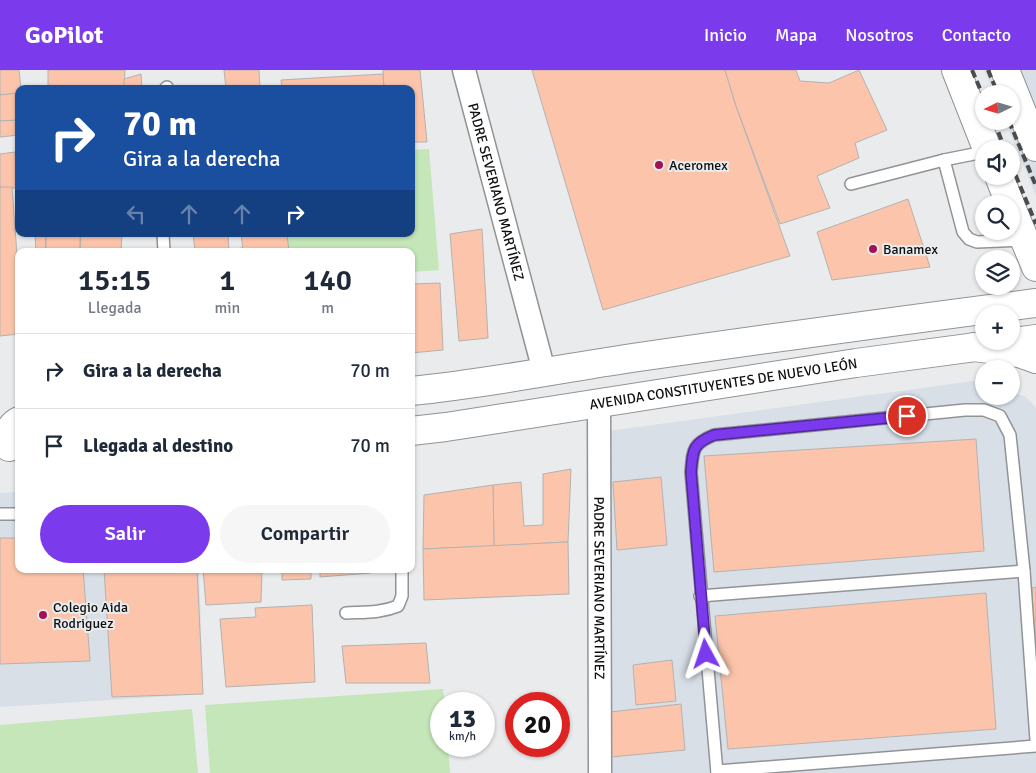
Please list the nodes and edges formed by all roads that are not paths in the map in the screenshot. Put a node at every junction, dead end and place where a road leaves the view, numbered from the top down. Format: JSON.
{"nodes":[{"id":1,"x":464,"y":70,"type":"edge"},
{"id":2,"x":956,"y":70,"type":"edge"},
{"id":3,"x":1005,"y":70,"type":"edge"},
{"id":4,"x":983,"y":140,"type":"edge"},
{"id":5,"x":1036,"y":147,"type":"edge"},
{"id":6,"x":975,"y":154,"type":"edge"},
{"id":7,"x":944,"y":160,"type":"junction"},
{"id":8,"x":852,"y":184,"type":"dead end"},
{"id":9,"x":1020,"y":228,"type":"edge"},
{"id":10,"x":1025,"y":240,"type":"junction"},
{"id":11,"x":1036,"y":267,"type":"edge"},
{"id":12,"x":1036,"y":303,"type":"edge"},
{"id":13,"x":1036,"y":339,"type":"edge"},
{"id":14,"x":974,"y":347,"type":"junction"},
{"id":15,"x":1036,"y":359,"type":"edge"},
{"id":16,"x":544,"y":371,"type":"junction"},
{"id":17,"x":415,"y":390,"type":"edge"},
{"id":18,"x":599,"y":403,"type":"junction"},
{"id":19,"x":15,"y":408,"type":"edge"},
{"id":20,"x":0,"y":409,"type":"edge"},
{"id":21,"x":15,"y":423,"type":"edge"},
{"id":22,"x":415,"y":430,"type":"edge"},
{"id":23,"x":9,"y":447,"type":"edge"},
{"id":24,"x":0,"y":514,"type":"edge"},
{"id":25,"x":15,"y":514,"type":"edge"},
{"id":26,"x":1024,"y":571,"type":"junction"},
{"id":27,"x":402,"y":573,"type":"edge"},
{"id":28,"x":700,"y":596,"type":"junction"},
{"id":29,"x":346,"y":613,"type":"dead end"},
{"id":30,"x":1036,"y":740,"type":"edge"},
{"id":31,"x":1036,"y":746,"type":"edge"},
{"id":32,"x":717,"y":772,"type":"edge"},
{"id":33,"x":600,"y":773,"type":"edge"}],
"edges":[{"from":1,"to":16,"type":"street","name":"PADRE SEVERIANO MARTÍNEZ"},
{"from":2,"to":4,"type":"main road"},
{"from":3,"to":5,"type":"main road"},
{"from":6,"to":7,"type":"lane"},
{"from":7,"to":8,"type":"lane"},
{"from":7,"to":10,"type":"lane"},
{"from":9,"to":10,"type":"main road"},
{"from":10,"to":11,"type":"main road"},
{"from":12,"to":16,"type":"main road"},
{"from":13,"to":14,"type":"main road","name":"AVENIDA CONSTITUYENTES DE NUEVO LEÓN"},
{"from":14,"to":15,"type":"main road"},
{"from":14,"to":18,"type":"main road","name":"AVENIDA CONSTITUYENTES DE NUEVO LEÓN"},
{"from":16,"to":17,"type":"main road"},
{"from":18,"to":22,"type":"main road","name":"AVENIDA CONSTITUYENTES DE NUEVO LEÓN"},
{"from":18,"to":33,"type":"street","name":"PADRE SEVERIANO MARTÍNEZ"},
{"from":19,"to":20,"type":"main road"},
{"from":21,"to":23,"type":"main road"},
{"from":24,"to":25,"type":"lane"},
{"from":26,"to":28,"type":"lane"},
{"from":26,"to":28,"type":"lane"},
{"from":26,"to":30,"type":"lane"},
{"from":27,"to":29,"type":"lane"},
{"from":28,"to":32,"type":"lane"},
{"from":31,"to":32,"type":"lane"}]}
